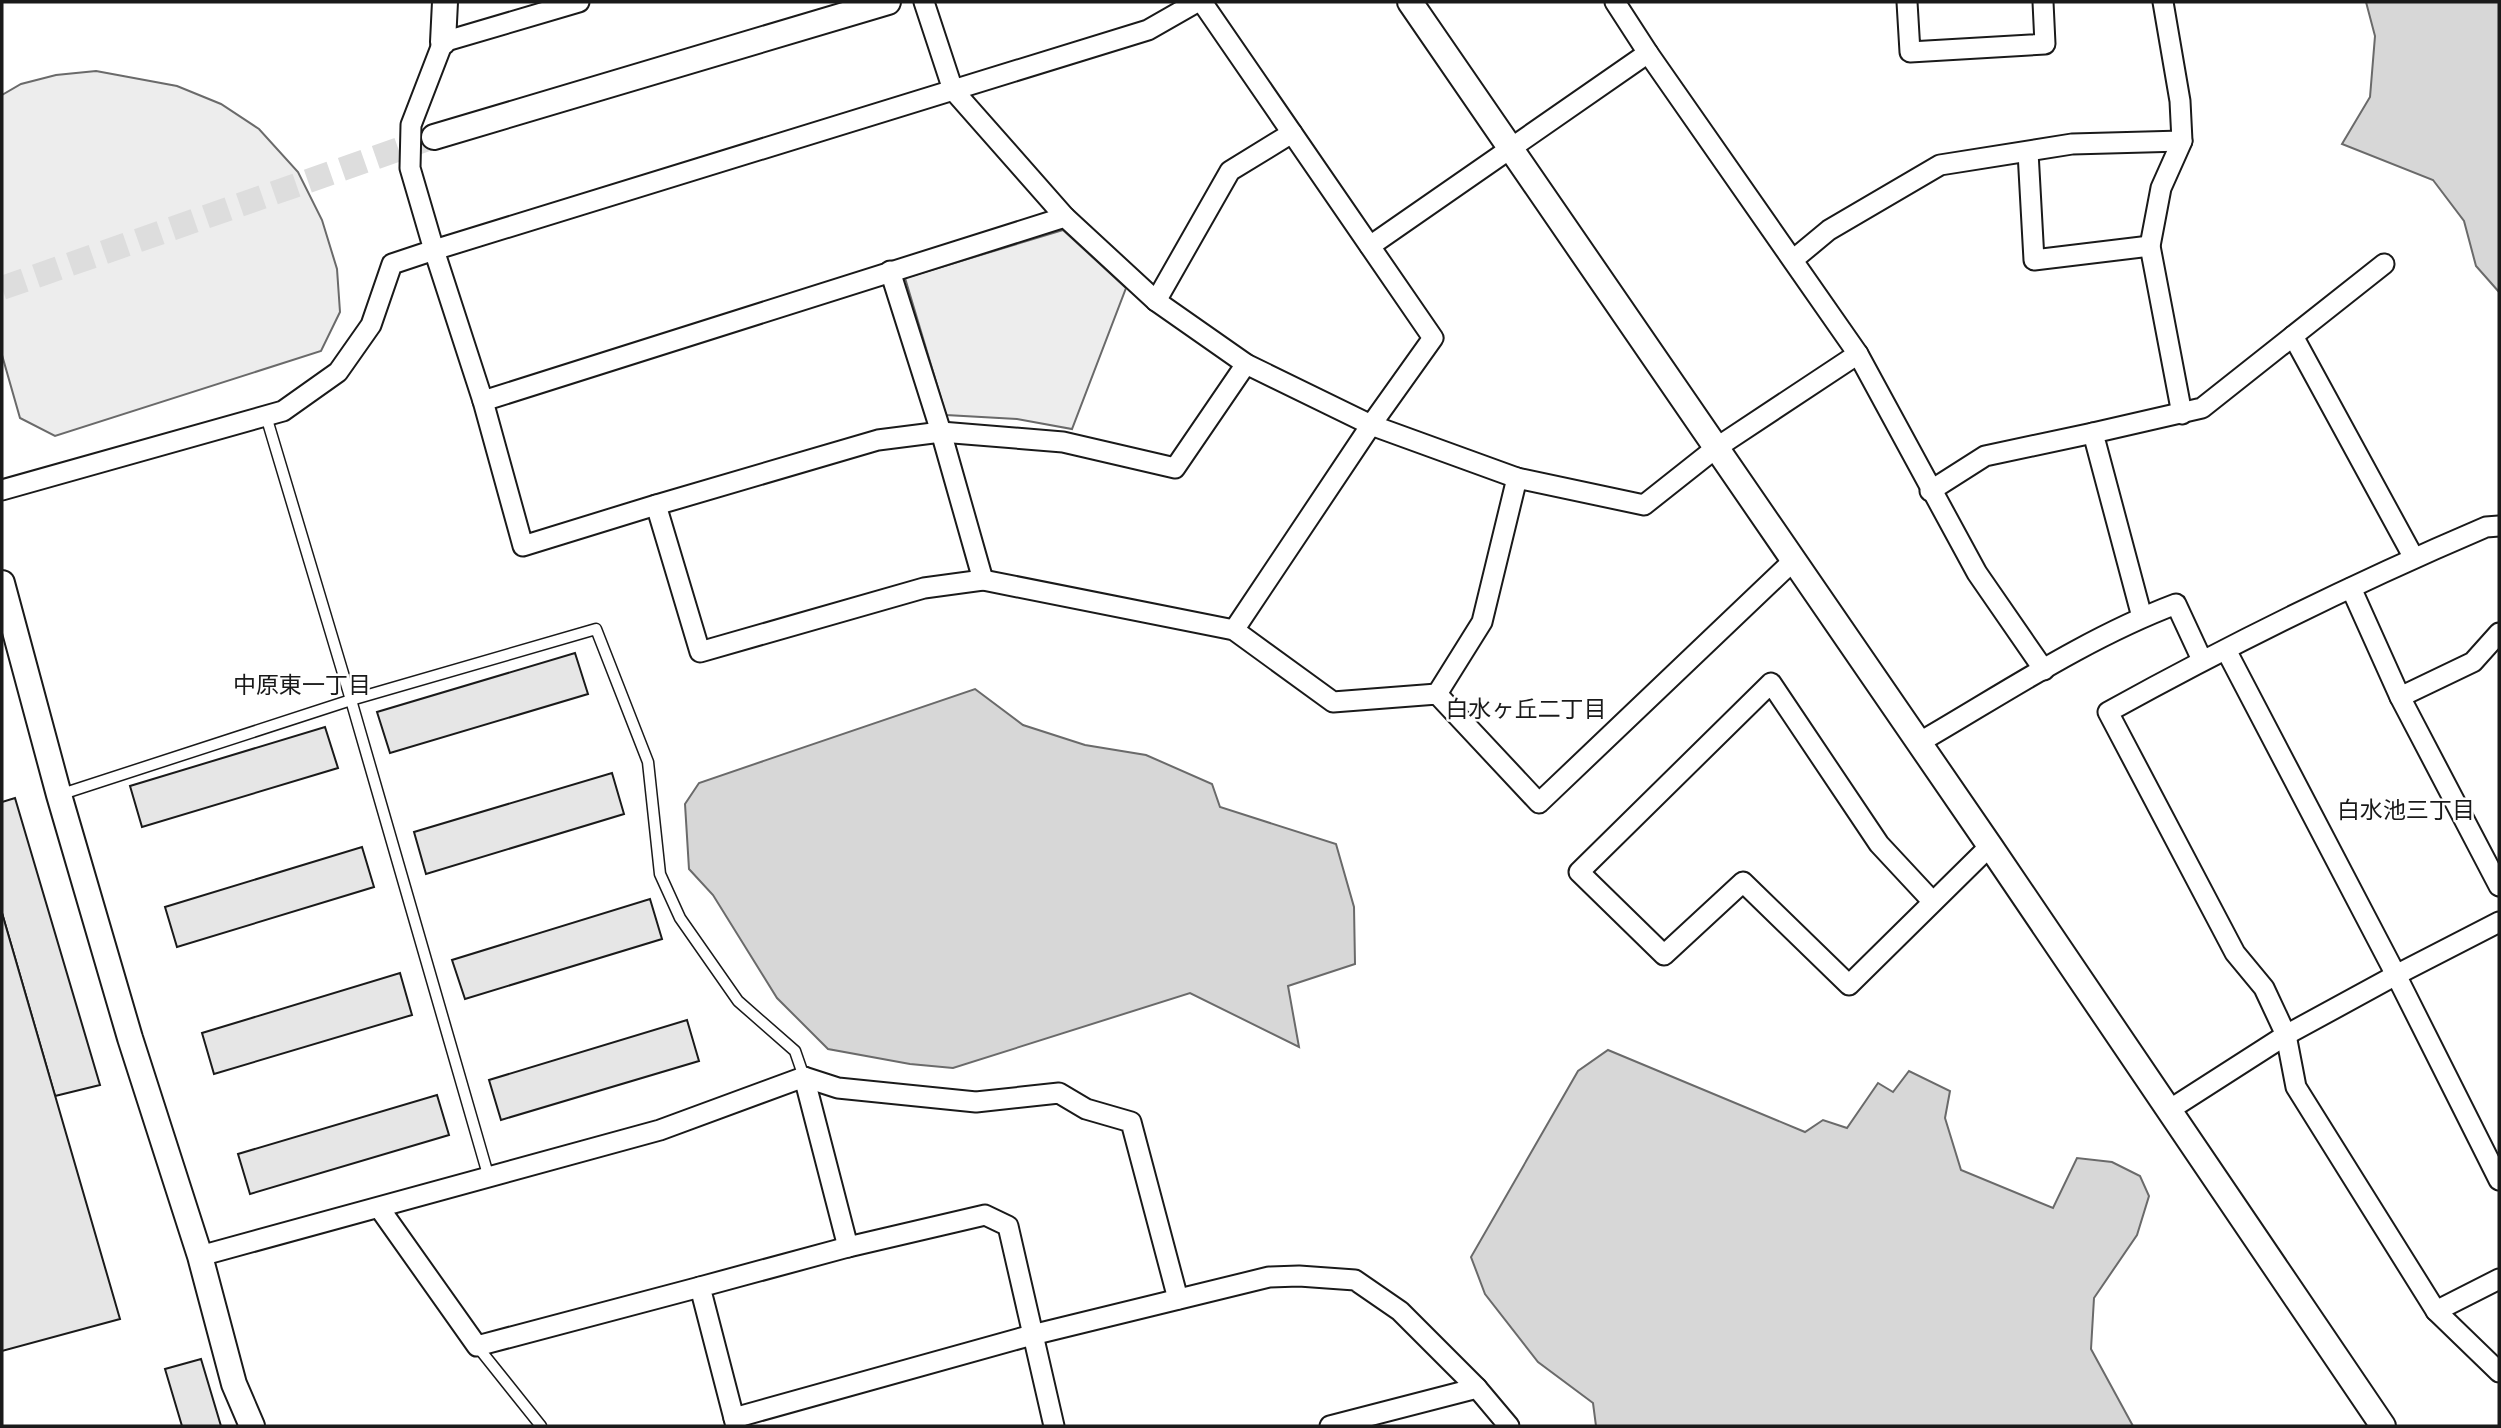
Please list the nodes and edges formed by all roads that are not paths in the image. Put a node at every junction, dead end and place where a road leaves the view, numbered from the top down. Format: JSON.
{"nodes":[{"id":1,"x":445,"y":2,"type":"edge"},
{"id":2,"x":579,"y":2,"type":"edge"},
{"id":3,"x":888,"y":2,"type":"edge"},
{"id":4,"x":924,"y":2,"type":"edge"},
{"id":5,"x":1200,"y":2,"type":"edge"},
{"id":6,"x":1409,"y":2,"type":"edge"},
{"id":7,"x":1615,"y":2,"type":"edge"},
{"id":8,"x":1907,"y":2,"type":"edge"},
{"id":9,"x":2043,"y":2,"type":"edge"},
{"id":10,"x":2163,"y":2,"type":"edge"},
{"id":11,"x":443,"y":42,"type":"junction"},
{"id":12,"x":1648,"y":53,"type":"junction"},
{"id":13,"x":953,"y":90,"type":"junction"},
{"id":14,"x":1292,"y":133,"type":"junction"},
{"id":15,"x":434,"y":136,"type":"tunnel mouth"},
{"id":16,"x":2182,"y":141,"type":"junction"},
{"id":17,"x":1511,"y":149,"type":"junction"},
{"id":18,"x":2028,"y":152,"type":"junction"},
{"id":19,"x":1065,"y":217,"type":"junction"},
{"id":20,"x":1370,"y":246,"type":"junction"},
{"id":21,"x":2150,"y":246,"type":"junction"},
{"id":22,"x":434,"y":250,"type":"junction"},
{"id":23,"x":1794,"y":259,"type":"junction"},
{"id":24,"x":2384,"y":264,"type":"dead end"},
{"id":25,"x":890,"y":271,"type":"junction"},
{"id":26,"x":1156,"y":302,"type":"junction"},
{"id":27,"x":2293,"y":336,"type":"junction"},
{"id":28,"x":1858,"y":354,"type":"junction"},
{"id":29,"x":1246,"y":364,"type":"junction"},
{"id":30,"x":483,"y":401,"type":"junction"},
{"id":31,"x":2182,"y":414,"type":"junction"},
{"id":32,"x":266,"y":416,"type":"junction"},
{"id":33,"x":1371,"y":425,"type":"junction"},
{"id":34,"x":941,"y":432,"type":"junction"},
{"id":35,"x":2093,"y":433,"type":"junction"},
{"id":36,"x":1716,"y":448,"type":"junction"},
{"id":37,"x":1517,"y":478,"type":"junction"},
{"id":38,"x":2,"y":490,"type":"edge"},
{"id":39,"x":1930,"y":491,"type":"junction"},
{"id":40,"x":656,"y":505,"type":"junction"},
{"id":41,"x":2499,"y":526,"type":"edge"},
{"id":42,"x":2414,"y":558,"type":"junction"},
{"id":43,"x":1793,"y":561,"type":"junction"},
{"id":44,"x":984,"y":580,"type":"junction"},
{"id":45,"x":2,"y":583,"type":"edge"},
{"id":46,"x":2351,"y":587,"type":"junction"},
{"id":47,"x":2142,"y":617,"type":"junction"},
{"id":48,"x":1234,"y":630,"type":"junction"},
{"id":49,"x":2499,"y":634,"type":"edge"},
{"id":50,"x":2226,"y":650,"type":"junction"},
{"id":51,"x":2202,"y":660,"type":"junction"},
{"id":52,"x":2043,"y":670,"type":"junction"},
{"id":53,"x":1437,"y":694,"type":"junction"},
{"id":54,"x":2400,"y":697,"type":"junction"},
{"id":55,"x":351,"y":700,"type":"junction"},
{"id":56,"x":1920,"y":743,"type":"junction"},
{"id":57,"x":59,"y":795,"type":"junction"},
{"id":58,"x":1990,"y":846,"type":"junction"},
{"id":59,"x":2499,"y":886,"type":"edge"},
{"id":60,"x":1933,"y":902,"type":"junction"},
{"id":61,"x":2499,"y":922,"type":"edge"},
{"id":62,"x":2396,"y":975,"type":"junction"},
{"id":63,"x":2286,"y":1035,"type":"junction"},
{"id":64,"x":804,"y":1077,"type":"junction"},
{"id":65,"x":2169,"y":1110,"type":"junction"},
{"id":66,"x":489,"y":1178,"type":"junction"},
{"id":67,"x":2499,"y":1180,"type":"edge"},
{"id":68,"x":380,"y":1209,"type":"junction"},
{"id":69,"x":848,"y":1247,"type":"junction"},
{"id":70,"x":200,"y":1256,"type":"junction"},
{"id":71,"x":2499,"y":1279,"type":"edge"},
{"id":72,"x":700,"y":1287,"type":"junction"},
{"id":73,"x":1178,"y":1299,"type":"junction"},
{"id":74,"x":2435,"y":1311,"type":"junction"},
{"id":75,"x":1032,"y":1335,"type":"junction"},
{"id":76,"x":477,"y":1346,"type":"junction"},
{"id":77,"x":2499,"y":1372,"type":"edge"},
{"id":78,"x":1477,"y":1388,"type":"junction"},
{"id":79,"x":735,"y":1422,"type":"edge"},
{"id":80,"x":252,"y":1426,"type":"edge"},
{"id":81,"x":541,"y":1426,"type":"edge"},
{"id":82,"x":1055,"y":1426,"type":"edge"},
{"id":83,"x":1330,"y":1426,"type":"edge"},
{"id":84,"x":1509,"y":1426,"type":"edge"},
{"id":85,"x":2383,"y":1426,"type":"edge"}],
"edges":[{"from":1,"to":11,"type":"street"},
{"from":2,"to":11,"type":"street"},
{"from":3,"to":15,"type":"street"},
{"from":4,"to":13,"type":"street"},
{"from":5,"to":13,"type":"street"},
{"from":5,"to":14,"type":"street"},
{"from":6,"to":17,"type":"street"},
{"from":7,"to":12,"type":"street"},
{"from":8,"to":9,"type":"street"},
{"from":10,"to":16,"type":"street"},
{"from":11,"to":22,"type":"street"},
{"from":12,"to":17,"type":"street"},
{"from":12,"to":23,"type":"street"},
{"from":13,"to":19,"type":"street"},
{"from":13,"to":22,"type":"street"},
{"from":14,"to":20,"type":"street"},
{"from":14,"to":26,"type":"street"},
{"from":16,"to":18,"type":"street"},
{"from":16,"to":21,"type":"street"},
{"from":17,"to":20,"type":"street"},
{"from":17,"to":36,"type":"street"},
{"from":18,"to":21,"type":"street"},
{"from":18,"to":23,"type":"street"},
{"from":19,"to":25,"type":"street"},
{"from":19,"to":26,"type":"street"},
{"from":20,"to":33,"type":"street"},
{"from":21,"to":31,"type":"street"},
{"from":22,"to":30,"type":"street"},
{"from":22,"to":32,"type":"street"},
{"from":23,"to":28,"type":"street"},
{"from":24,"to":27,"type":"street"},
{"from":25,"to":30,"type":"street"},
{"from":25,"to":34,"type":"street"},
{"from":26,"to":29,"type":"street"},
{"from":27,"to":31,"type":"street"},
{"from":27,"to":42,"type":"street"},
{"from":28,"to":36,"type":"street"},
{"from":28,"to":39,"type":"street"},
{"from":29,"to":33,"type":"street"},
{"from":29,"to":34,"type":"street"},
{"from":30,"to":40,"type":"street"},
{"from":31,"to":35,"type":"street"},
{"from":32,"to":38,"type":"street"},
{"from":32,"to":55,"type":"lane"},
{"from":33,"to":37,"type":"street"},
{"from":33,"to":48,"type":"street"},
{"from":34,"to":40,"type":"street"},
{"from":34,"to":44,"type":"street"},
{"from":35,"to":39,"type":"street"},
{"from":35,"to":47,"type":"street"},
{"from":36,"to":37,"type":"street"},
{"from":36,"to":43,"type":"street"},
{"from":37,"to":53,"type":"street"},
{"from":39,"to":52,"type":"street"},
{"from":40,"to":44,"type":"street"},
{"from":41,"to":42,"type":"street"},
{"from":42,"to":46,"type":"street"},
{"from":43,"to":53,"type":"street"},
{"from":43,"to":56,"type":"street"},
{"from":44,"to":48,"type":"street"},
{"from":45,"to":57,"type":"street"},
{"from":46,"to":50,"type":"street"},
{"from":46,"to":54,"type":"street"},
{"from":47,"to":51,"type":"street"},
{"from":47,"to":52,"type":"street"},
{"from":48,"to":53,"type":"street"},
{"from":49,"to":54,"type":"street"},
{"from":50,"to":51,"type":"street"},
{"from":50,"to":62,"type":"street"},
{"from":51,"to":63,"type":"street"},
{"from":52,"to":56,"type":"street"},
{"from":54,"to":59,"type":"street"},
{"from":55,"to":57,"type":"lane"},
{"from":55,"to":64,"type":"lane"},
{"from":55,"to":66,"type":"lane"},
{"from":56,"to":58,"type":"street"},
{"from":57,"to":70,"type":"street"},
{"from":58,"to":60,"type":"street"},
{"from":58,"to":65,"type":"street"},
{"from":60,"to":60,"type":"street"},
{"from":61,"to":62,"type":"street"},
{"from":62,"to":63,"type":"street"},
{"from":62,"to":67,"type":"street"},
{"from":63,"to":65,"type":"street"},
{"from":63,"to":74,"type":"street"},
{"from":64,"to":66,"type":"street"},
{"from":64,"to":69,"type":"street"},
{"from":64,"to":73,"type":"street"},
{"from":65,"to":85,"type":"street"},
{"from":66,"to":68,"type":"street"},
{"from":68,"to":70,"type":"street"},
{"from":68,"to":76,"type":"street"},
{"from":69,"to":72,"type":"street"},
{"from":69,"to":75,"type":"street"},
{"from":70,"to":80,"type":"street"},
{"from":71,"to":74,"type":"street"},
{"from":72,"to":76,"type":"street"},
{"from":72,"to":79,"type":"street"},
{"from":73,"to":75,"type":"street"},
{"from":73,"to":78,"type":"street"},
{"from":74,"to":77,"type":"street"},
{"from":75,"to":79,"type":"street"},
{"from":75,"to":82,"type":"street"},
{"from":76,"to":81,"type":"lane"},
{"from":78,"to":83,"type":"street"},
{"from":78,"to":84,"type":"street"}]}
